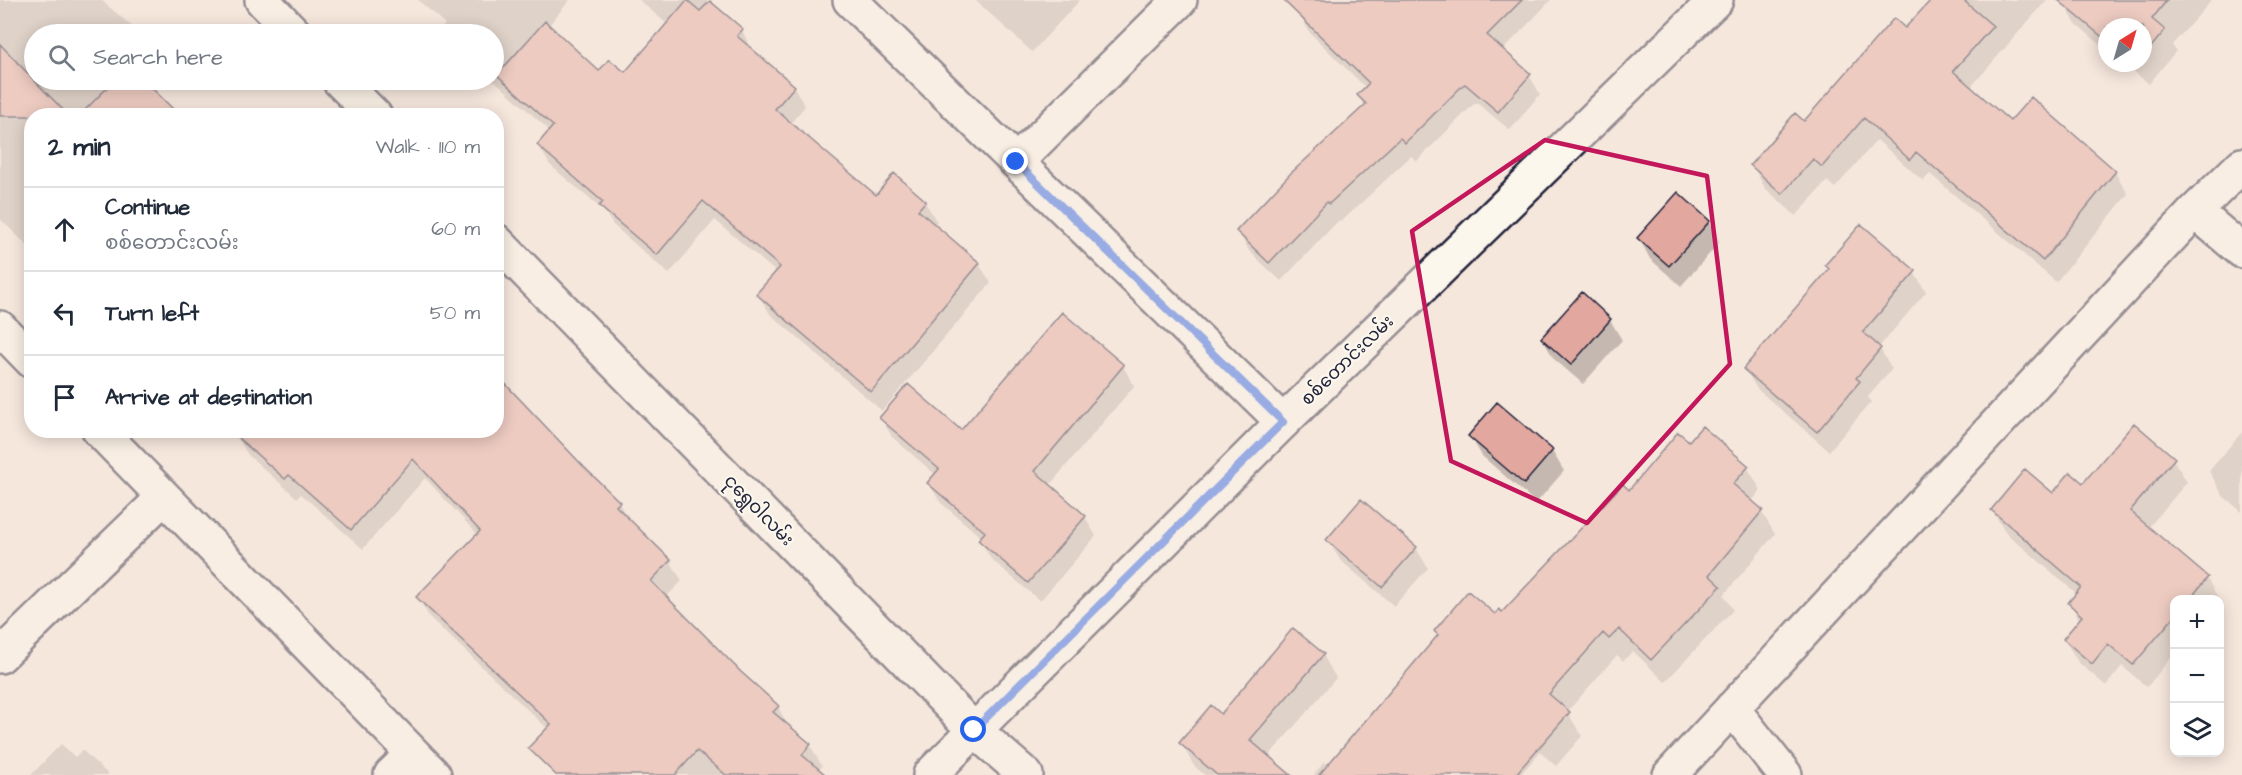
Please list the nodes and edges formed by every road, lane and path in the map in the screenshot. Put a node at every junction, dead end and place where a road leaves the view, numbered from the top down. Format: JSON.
{"nodes":[{"id":1,"x":262,"y":0,"type":"edge"},
{"id":2,"x":849,"y":0,"type":"edge"},
{"id":3,"x":1180,"y":0,"type":"edge"},
{"id":4,"x":1716,"y":0,"type":"edge"},
{"id":5,"x":286,"y":24,"type":"edge"},
{"id":6,"x":349,"y":90,"type":"edge"},
{"id":7,"x":367,"y":108,"type":"edge"},
{"id":8,"x":1016,"y":162,"type":"junction"},
{"id":9,"x":2242,"y":165,"type":"edge"},
{"id":10,"x":2195,"y":211,"type":"junction"},
{"id":11,"x":504,"y":249,"type":"edge"},
{"id":12,"x":2242,"y":251,"type":"edge"},
{"id":13,"x":0,"y":328,"type":"edge"},
{"id":14,"x":24,"y":353,"type":"edge"},
{"id":15,"x":1283,"y":422,"type":"junction"},
{"id":16,"x":107,"y":438,"type":"edge"},
{"id":17,"x":164,"y":497,"type":"junction"},
{"id":18,"x":0,"y":656,"type":"edge"},
{"id":19,"x":1732,"y":708,"type":"junction"},
{"id":20,"x":974,"y":730,"type":"junction"},
{"id":21,"x":413,"y":768,"type":"edge"},
{"id":22,"x":930,"y":775,"type":"edge"},
{"id":23,"x":1026,"y":775,"type":"edge"},
{"id":24,"x":1670,"y":775,"type":"edge"},
{"id":25,"x":1785,"y":775,"type":"edge"}],
"edges":[{"from":1,"to":5,"type":"street"},
{"from":2,"to":8,"type":"street"},
{"from":3,"to":8,"type":"street"},
{"from":4,"to":15,"type":"street","name":"စစ်တောင်းလမ်း"},
{"from":6,"to":7,"type":"street"},
{"from":8,"to":15,"type":"street"},
{"from":9,"to":10,"type":"street"},
{"from":10,"to":12,"type":"street"},
{"from":10,"to":19,"type":"street"},
{"from":11,"to":20,"type":"street","name":"ငုရွှေဝါလမ်း"},
{"from":13,"to":14,"type":"street"},
{"from":15,"to":20,"type":"street","name":"စစ်တောင်းလမ်း"},
{"from":16,"to":17,"type":"street"},
{"from":17,"to":18,"type":"street"},
{"from":17,"to":21,"type":"street"},
{"from":19,"to":24,"type":"street"},
{"from":19,"to":25,"type":"street"},
{"from":20,"to":22,"type":"street","name":"စစ်တောင်းလမ်း"},
{"from":20,"to":23,"type":"street","name":"ငုရွှေဝါလမ်း"}]}
